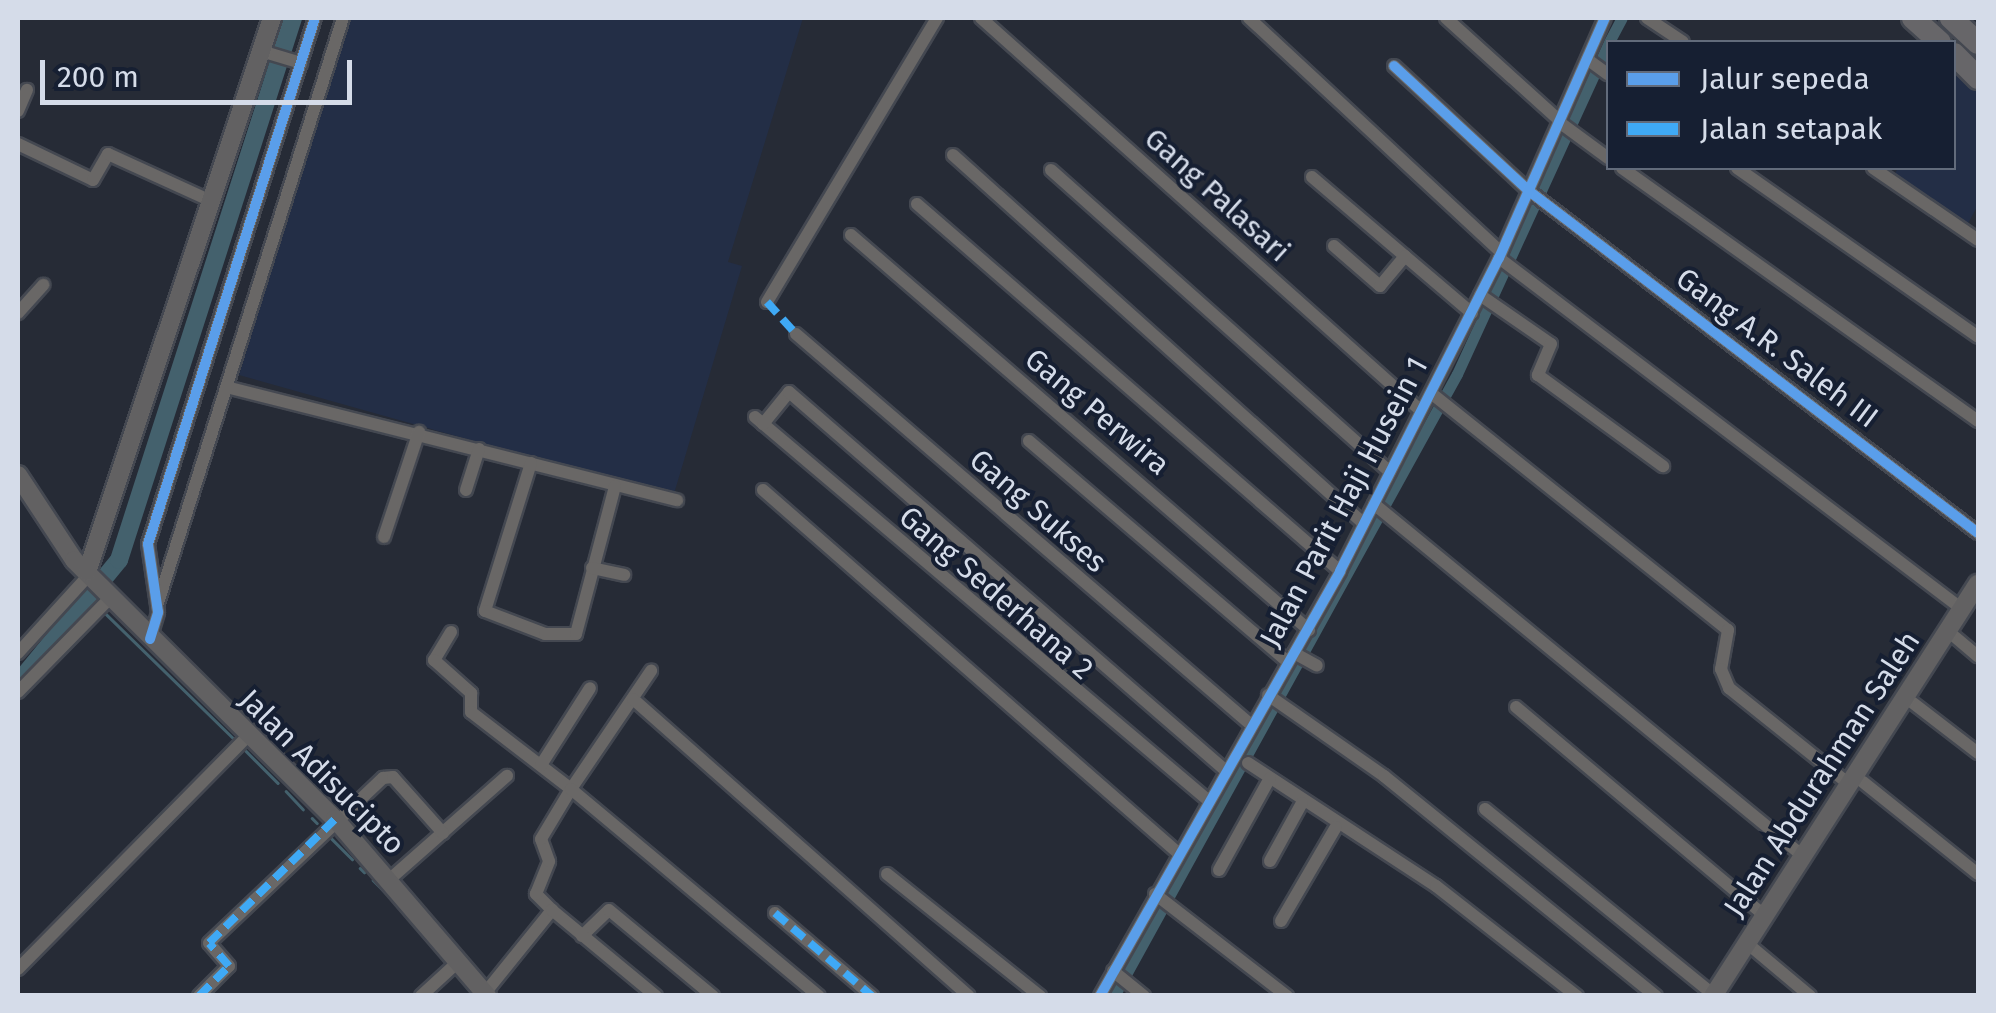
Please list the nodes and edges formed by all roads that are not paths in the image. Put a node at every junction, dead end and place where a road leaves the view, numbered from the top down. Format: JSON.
{"nodes":[{"id":1,"x":272,"y":18,"type":"edge"},
{"id":2,"x":316,"y":18,"type":"edge"},
{"id":3,"x":343,"y":18,"type":"edge"},
{"id":4,"x":936,"y":18,"type":"edge"},
{"id":5,"x":981,"y":18,"type":"edge"},
{"id":6,"x":1249,"y":18,"type":"edge"},
{"id":7,"x":1446,"y":18,"type":"edge"},
{"id":8,"x":1605,"y":18,"type":"edge"},
{"id":9,"x":1647,"y":18,"type":"edge"},
{"id":10,"x":1914,"y":18,"type":"edge"},
{"id":11,"x":1952,"y":18,"type":"edge"},
{"id":12,"x":1680,"y":40,"type":"edge"},
{"id":13,"x":1938,"y":40,"type":"edge"},
{"id":14,"x":1975,"y":40,"type":"edge"},
{"id":15,"x":261,"y":51,"type":"junction"},
{"id":16,"x":1956,"y":57,"type":"edge"},
{"id":17,"x":301,"y":63,"type":"junction"},
{"id":18,"x":1394,"y":66,"type":"dead end"},
{"id":19,"x":1598,"y":67,"type":"edge"},
{"id":20,"x":1978,"y":78,"type":"edge"},
{"id":21,"x":28,"y":90,"type":"dead end"},
{"id":22,"x":18,"y":111,"type":"edge"},
{"id":23,"x":1565,"y":126,"type":"junction"},
{"id":24,"x":18,"y":144,"type":"edge"},
{"id":25,"x":953,"y":156,"type":"dead end"},
{"id":26,"x":1606,"y":157,"type":"edge"},
{"id":27,"x":1051,"y":170,"type":"dead end"},
{"id":28,"x":1625,"y":170,"type":"edge"},
{"id":29,"x":1740,"y":170,"type":"edge"},
{"id":30,"x":1876,"y":170,"type":"edge"},
{"id":31,"x":1312,"y":177,"type":"dead end"},
{"id":32,"x":1536,"y":196,"type":"junction"},
{"id":33,"x":211,"y":201,"type":"junction"},
{"id":34,"x":917,"y":204,"type":"dead end"},
{"id":35,"x":851,"y":235,"type":"dead end"},
{"id":36,"x":1978,"y":240,"type":"edge"},
{"id":37,"x":1334,"y":246,"type":"dead end"},
{"id":38,"x":1405,"y":256,"type":"junction"},
{"id":39,"x":1501,"y":257,"type":"junction"},
{"id":40,"x":43,"y":285,"type":"dead end"},
{"id":41,"x":1483,"y":297,"type":"junction"},
{"id":42,"x":768,"y":302,"type":"dead end"},
{"id":43,"x":1472,"y":312,"type":"junction"},
{"id":44,"x":18,"y":313,"type":"edge"},
{"id":45,"x":796,"y":334,"type":"dead end"},
{"id":46,"x":1978,"y":337,"type":"edge"},
{"id":47,"x":230,"y":388,"type":"junction"},
{"id":48,"x":1434,"y":395,"type":"junction"},
{"id":49,"x":1420,"y":410,"type":"junction"},
{"id":50,"x":1978,"y":421,"type":"edge"},
{"id":51,"x":419,"y":432,"type":"junction"},
{"id":52,"x":1029,"y":441,"type":"dead end"},
{"id":53,"x":479,"y":449,"type":"junction"},
{"id":54,"x":531,"y":462,"type":"junction"},
{"id":55,"x":1663,"y":466,"type":"dead end"},
{"id":56,"x":1390,"y":472,"type":"junction"},
{"id":57,"x":18,"y":475,"type":"edge"},
{"id":58,"x":615,"y":486,"type":"junction"},
{"id":59,"x":466,"y":490,"type":"dead end"},
{"id":60,"x":763,"y":490,"type":"dead end"},
{"id":61,"x":677,"y":500,"type":"dead end"},
{"id":62,"x":1378,"y":507,"type":"junction"},
{"id":63,"x":1363,"y":523,"type":"junction"},
{"id":64,"x":1978,"y":533,"type":"edge"},
{"id":65,"x":384,"y":537,"type":"dead end"},
{"id":66,"x":592,"y":568,"type":"junction"},
{"id":67,"x":1340,"y":571,"type":"junction"},
{"id":68,"x":624,"y":575,"type":"dead end"},
{"id":69,"x":95,"y":580,"type":"junction"},
{"id":70,"x":1978,"y":584,"type":"edge"},
{"id":71,"x":157,"y":606,"type":"junction"},
{"id":72,"x":1970,"y":606,"type":"edge"},
{"id":73,"x":1308,"y":630,"type":"junction"},
{"id":74,"x":451,"y":632,"type":"dead end"},
{"id":75,"x":1955,"y":637,"type":"junction"},
{"id":76,"x":150,"y":640,"type":"junction"},
{"id":77,"x":1939,"y":651,"type":"junction"},
{"id":78,"x":18,"y":652,"type":"edge"},
{"id":79,"x":1978,"y":656,"type":"edge"},
{"id":80,"x":1291,"y":658,"type":"junction"},
{"id":81,"x":1318,"y":666,"type":"dead end"},
{"id":82,"x":651,"y":671,"type":"dead end"},
{"id":83,"x":20,"y":686,"type":"edge"},
{"id":84,"x":590,"y":688,"type":"dead end"},
{"id":85,"x":1274,"y":698,"type":"junction"},
{"id":86,"x":633,"y":699,"type":"junction"},
{"id":87,"x":1913,"y":703,"type":"junction"},
{"id":88,"x":1516,"y":707,"type":"dead end"},
{"id":89,"x":1250,"y":724,"type":"junction"},
{"id":90,"x":248,"y":736,"type":"junction"},
{"id":91,"x":1978,"y":753,"type":"edge"},
{"id":92,"x":1240,"y":758,"type":"junction"},
{"id":93,"x":541,"y":765,"type":"junction"},
{"id":94,"x":1225,"y":770,"type":"junction"},
{"id":95,"x":507,"y":776,"type":"dead end"},
{"id":96,"x":1270,"y":778,"type":"junction"},
{"id":97,"x":1856,"y":783,"type":"junction"},
{"id":98,"x":571,"y":789,"type":"junction"},
{"id":99,"x":1208,"y":801,"type":"junction"},
{"id":100,"x":1302,"y":802,"type":"junction"},
{"id":101,"x":1485,"y":808,"type":"dead end"},
{"id":102,"x":335,"y":819,"type":"junction"},
{"id":103,"x":1336,"y":827,"type":"junction"},
{"id":104,"x":442,"y":834,"type":"junction"},
{"id":105,"x":1178,"y":852,"type":"junction"},
{"id":106,"x":1802,"y":856,"type":"junction"},
{"id":107,"x":1270,"y":861,"type":"dead end"},
{"id":108,"x":1219,"y":870,"type":"dead end"},
{"id":109,"x":887,"y":874,"type":"dead end"},
{"id":110,"x":1978,"y":874,"type":"edge"},
{"id":111,"x":390,"y":880,"type":"junction"},
{"id":112,"x":1155,"y":894,"type":"junction"},
{"id":113,"x":552,"y":910,"type":"junction"},
{"id":114,"x":775,"y":914,"type":"dead end"},
{"id":115,"x":1764,"y":915,"type":"junction"},
{"id":116,"x":1281,"y":921,"type":"dead end"},
{"id":117,"x":582,"y":936,"type":"junction"},
{"id":118,"x":1754,"y":949,"type":"junction"},
{"id":119,"x":458,"y":962,"type":"junction"},
{"id":120,"x":18,"y":968,"type":"edge"},
{"id":121,"x":1117,"y":974,"type":"junction"},
{"id":122,"x":1139,"y":992,"type":"edge"},
{"id":123,"x":486,"y":994,"type":"edge"},
{"id":124,"x":1717,"y":995,"type":"edge"},
{"id":125,"x":199,"y":996,"type":"edge"},
{"id":126,"x":421,"y":996,"type":"edge"},
{"id":127,"x":656,"y":996,"type":"edge"},
{"id":128,"x":713,"y":996,"type":"edge"},
{"id":129,"x":819,"y":996,"type":"edge"},
{"id":130,"x":872,"y":996,"type":"edge"},
{"id":131,"x":969,"y":996,"type":"edge"},
{"id":132,"x":1040,"y":996,"type":"edge"},
{"id":133,"x":1100,"y":996,"type":"edge"},
{"id":134,"x":1286,"y":996,"type":"edge"},
{"id":135,"x":1577,"y":996,"type":"edge"},
{"id":136,"x":1656,"y":996,"type":"edge"},
{"id":137,"x":1810,"y":996,"type":"edge"}],
"edges":[{"from":1,"to":15,"type":"street"},
{"from":2,"to":17,"type":"street"},
{"from":3,"to":47,"type":"street"},
{"from":4,"to":42,"type":"street"},
{"from":5,"to":49,"type":"street","name":"Gang Palasari"},
{"from":6,"to":39,"type":"street"},
{"from":7,"to":23,"type":"street"},
{"from":8,"to":19,"type":"street","name":"Jalan Parit Haji Husein 1"},
{"from":9,"to":12,"type":"street"},
{"from":10,"to":13,"type":"highway"},
{"from":11,"to":14,"type":"highway"},
{"from":15,"to":17,"type":"street"},
{"from":15,"to":33,"type":"street"},
{"from":16,"to":20,"type":"highway"},
{"from":17,"to":71,"type":"street"},
{"from":18,"to":32,"type":"street","name":"Gang A.R. Saleh III"},
{"from":19,"to":23,"type":"street","name":"Jalan Parit Haji Husein 1"},
{"from":21,"to":22,"type":"street"},
{"from":23,"to":26,"type":"street"},
{"from":23,"to":32,"type":"street","name":"Jalan Parit Haji Husein 1"},
{"from":24,"to":33,"type":"street"},
{"from":25,"to":63,"type":"street"},
{"from":27,"to":56,"type":"street"},
{"from":28,"to":50,"type":"street"},
{"from":29,"to":46,"type":"street"},
{"from":30,"to":36,"type":"street"},
{"from":31,"to":38,"type":"street"},
{"from":32,"to":39,"type":"street","name":"Jalan Parit Haji Husein 1"},
{"from":32,"to":64,"type":"street","name":"Gang A.R. Saleh III"},
{"from":33,"to":69,"type":"street"},
{"from":34,"to":67,"type":"street"},
{"from":35,"to":73,"type":"street","name":"Gang Perwira"},
{"from":37,"to":38,"type":"street"},
{"from":38,"to":43,"type":"street"},
{"from":39,"to":41,"type":"street","name":"Jalan Parit Haji Husein 1"},
{"from":39,"to":72,"type":"street"},
{"from":40,"to":44,"type":"street"},
{"from":41,"to":43,"type":"street","name":"Jalan Parit Haji Husein 1"},
{"from":41,"to":55,"type":"street"},
{"from":43,"to":48,"type":"street","name":"Jalan Parit Haji Husein 1"},
{"from":45,"to":89,"type":"street","name":"Gang Sukses"},
{"from":47,"to":51,"type":"street"},
{"from":47,"to":71,"type":"street"},
{"from":48,"to":49,"type":"street","name":"Jalan Parit Haji Husein 1"},
{"from":48,"to":97,"type":"street"},
{"from":49,"to":56,"type":"street","name":"Jalan Parit Haji Husein 1"},
{"from":51,"to":53,"type":"street"},
{"from":51,"to":65,"type":"street"},
{"from":52,"to":80,"type":"street"},
{"from":53,"to":54,"type":"street"},
{"from":53,"to":59,"type":"street"},
{"from":54,"to":58,"type":"street"},
{"from":54,"to":66,"type":"street"},
{"from":56,"to":62,"type":"street","name":"Jalan Parit Haji Husein 1"},
{"from":57,"to":69,"type":"street","name":"Jalan Adisucipto"},
{"from":58,"to":61,"type":"street"},
{"from":58,"to":66,"type":"street"},
{"from":60,"to":105,"type":"street"},
{"from":62,"to":63,"type":"street","name":"Jalan Parit Haji Husein 1"},
{"from":62,"to":106,"type":"street"},
{"from":63,"to":67,"type":"street","name":"Jalan Parit Haji Husein 1"},
{"from":66,"to":68,"type":"street"},
{"from":67,"to":73,"type":"street","name":"Jalan Parit Haji Husein 1"},
{"from":69,"to":76,"type":"street","name":"Jalan Adisucipto"},
{"from":69,"to":78,"type":"street"},
{"from":69,"to":83,"type":"street"},
{"from":70,"to":72,"type":"street","name":"Jalan Abdurahman Saleh"},
{"from":71,"to":76,"type":"street"},
{"from":72,"to":75,"type":"street","name":"Jalan Abdurahman Saleh"},
{"from":72,"to":77,"type":"street","name":"Jalan Abdurahman Saleh"},
{"from":73,"to":80,"type":"street","name":"Jalan Parit Haji Husein 1"},
{"from":74,"to":93,"type":"street"},
{"from":75,"to":77,"type":"street","name":"Jalan Abdurahman Saleh"},
{"from":75,"to":79,"type":"street"},
{"from":76,"to":90,"type":"street","name":"Jalan Adisucipto"},
{"from":77,"to":87,"type":"street","name":"Jalan Abdurahman Saleh"},
{"from":77,"to":97,"type":"street","name":"Jalan Abdurahman Saleh"},
{"from":80,"to":81,"type":"street"},
{"from":80,"to":85,"type":"street","name":"Jalan Parit Haji Husein 1"},
{"from":82,"to":86,"type":"street"},
{"from":84,"to":93,"type":"street"},
{"from":85,"to":89,"type":"street","name":"Jalan Parit Haji Husein 1"},
{"from":85,"to":136,"type":"street"},
{"from":86,"to":98,"type":"street"},
{"from":86,"to":131,"type":"street"},
{"from":87,"to":91,"type":"street"},
{"from":87,"to":97,"type":"street","name":"Jalan Abdurahman Saleh"},
{"from":88,"to":115,"type":"street"},
{"from":89,"to":92,"type":"street","name":"Jalan Parit Haji Husein 1"},
{"from":90,"to":102,"type":"street","name":"Jalan Adisucipto"},
{"from":90,"to":120,"type":"street"},
{"from":92,"to":94,"type":"street","name":"Jalan Parit Haji Husein 1"},
{"from":92,"to":96,"type":"street"},
{"from":93,"to":98,"type":"street"},
{"from":94,"to":99,"type":"street","name":"Jalan Parit Haji Husein 1"},
{"from":94,"to":99,"type":"street","name":"Gang Sederhana 2"},
{"from":95,"to":104,"type":"street"},
{"from":96,"to":100,"type":"street"},
{"from":96,"to":108,"type":"street"},
{"from":97,"to":106,"type":"street","name":"Jalan Abdurahman Saleh"},
{"from":97,"to":110,"type":"street"},
{"from":97,"to":118,"type":"street","name":"Jalan Abdurahman Saleh"},
{"from":98,"to":113,"type":"street"},
{"from":98,"to":129,"type":"street"},
{"from":99,"to":105,"type":"street","name":"Jalan Parit Haji Husein 1"},
{"from":100,"to":103,"type":"street"},
{"from":100,"to":107,"type":"street"},
{"from":101,"to":124,"type":"street"},
{"from":102,"to":104,"type":"street"},
{"from":102,"to":111,"type":"street","name":"Jalan Adisucipto"},
{"from":102,"to":125,"type":"street"},
{"from":103,"to":116,"type":"street"},
{"from":103,"to":135,"type":"street"},
{"from":104,"to":111,"type":"street"},
{"from":105,"to":112,"type":"street","name":"Jalan Parit Haji Husein 1"},
{"from":106,"to":115,"type":"street","name":"Jalan Abdurahman Saleh"},
{"from":109,"to":132,"type":"street"},
{"from":111,"to":119,"type":"street","name":"Jalan Adisucipto"},
{"from":112,"to":121,"type":"street","name":"Jalan Parit Haji Husein 1"},
{"from":112,"to":134,"type":"street"},
{"from":113,"to":117,"type":"street"},
{"from":113,"to":123,"type":"street"},
{"from":114,"to":130,"type":"street"},
{"from":115,"to":124,"type":"street","name":"Jalan Abdurahman Saleh"},
{"from":117,"to":127,"type":"street"},
{"from":117,"to":128,"type":"street"},
{"from":118,"to":124,"type":"street","name":"Jalan Abdurahman Saleh"},
{"from":118,"to":137,"type":"street"},
{"from":119,"to":123,"type":"street","name":"Jalan Adisucipto"},
{"from":119,"to":126,"type":"street"},
{"from":121,"to":122,"type":"street"},
{"from":121,"to":133,"type":"street","name":"Jalan Parit Haji Husein 1"}]}
